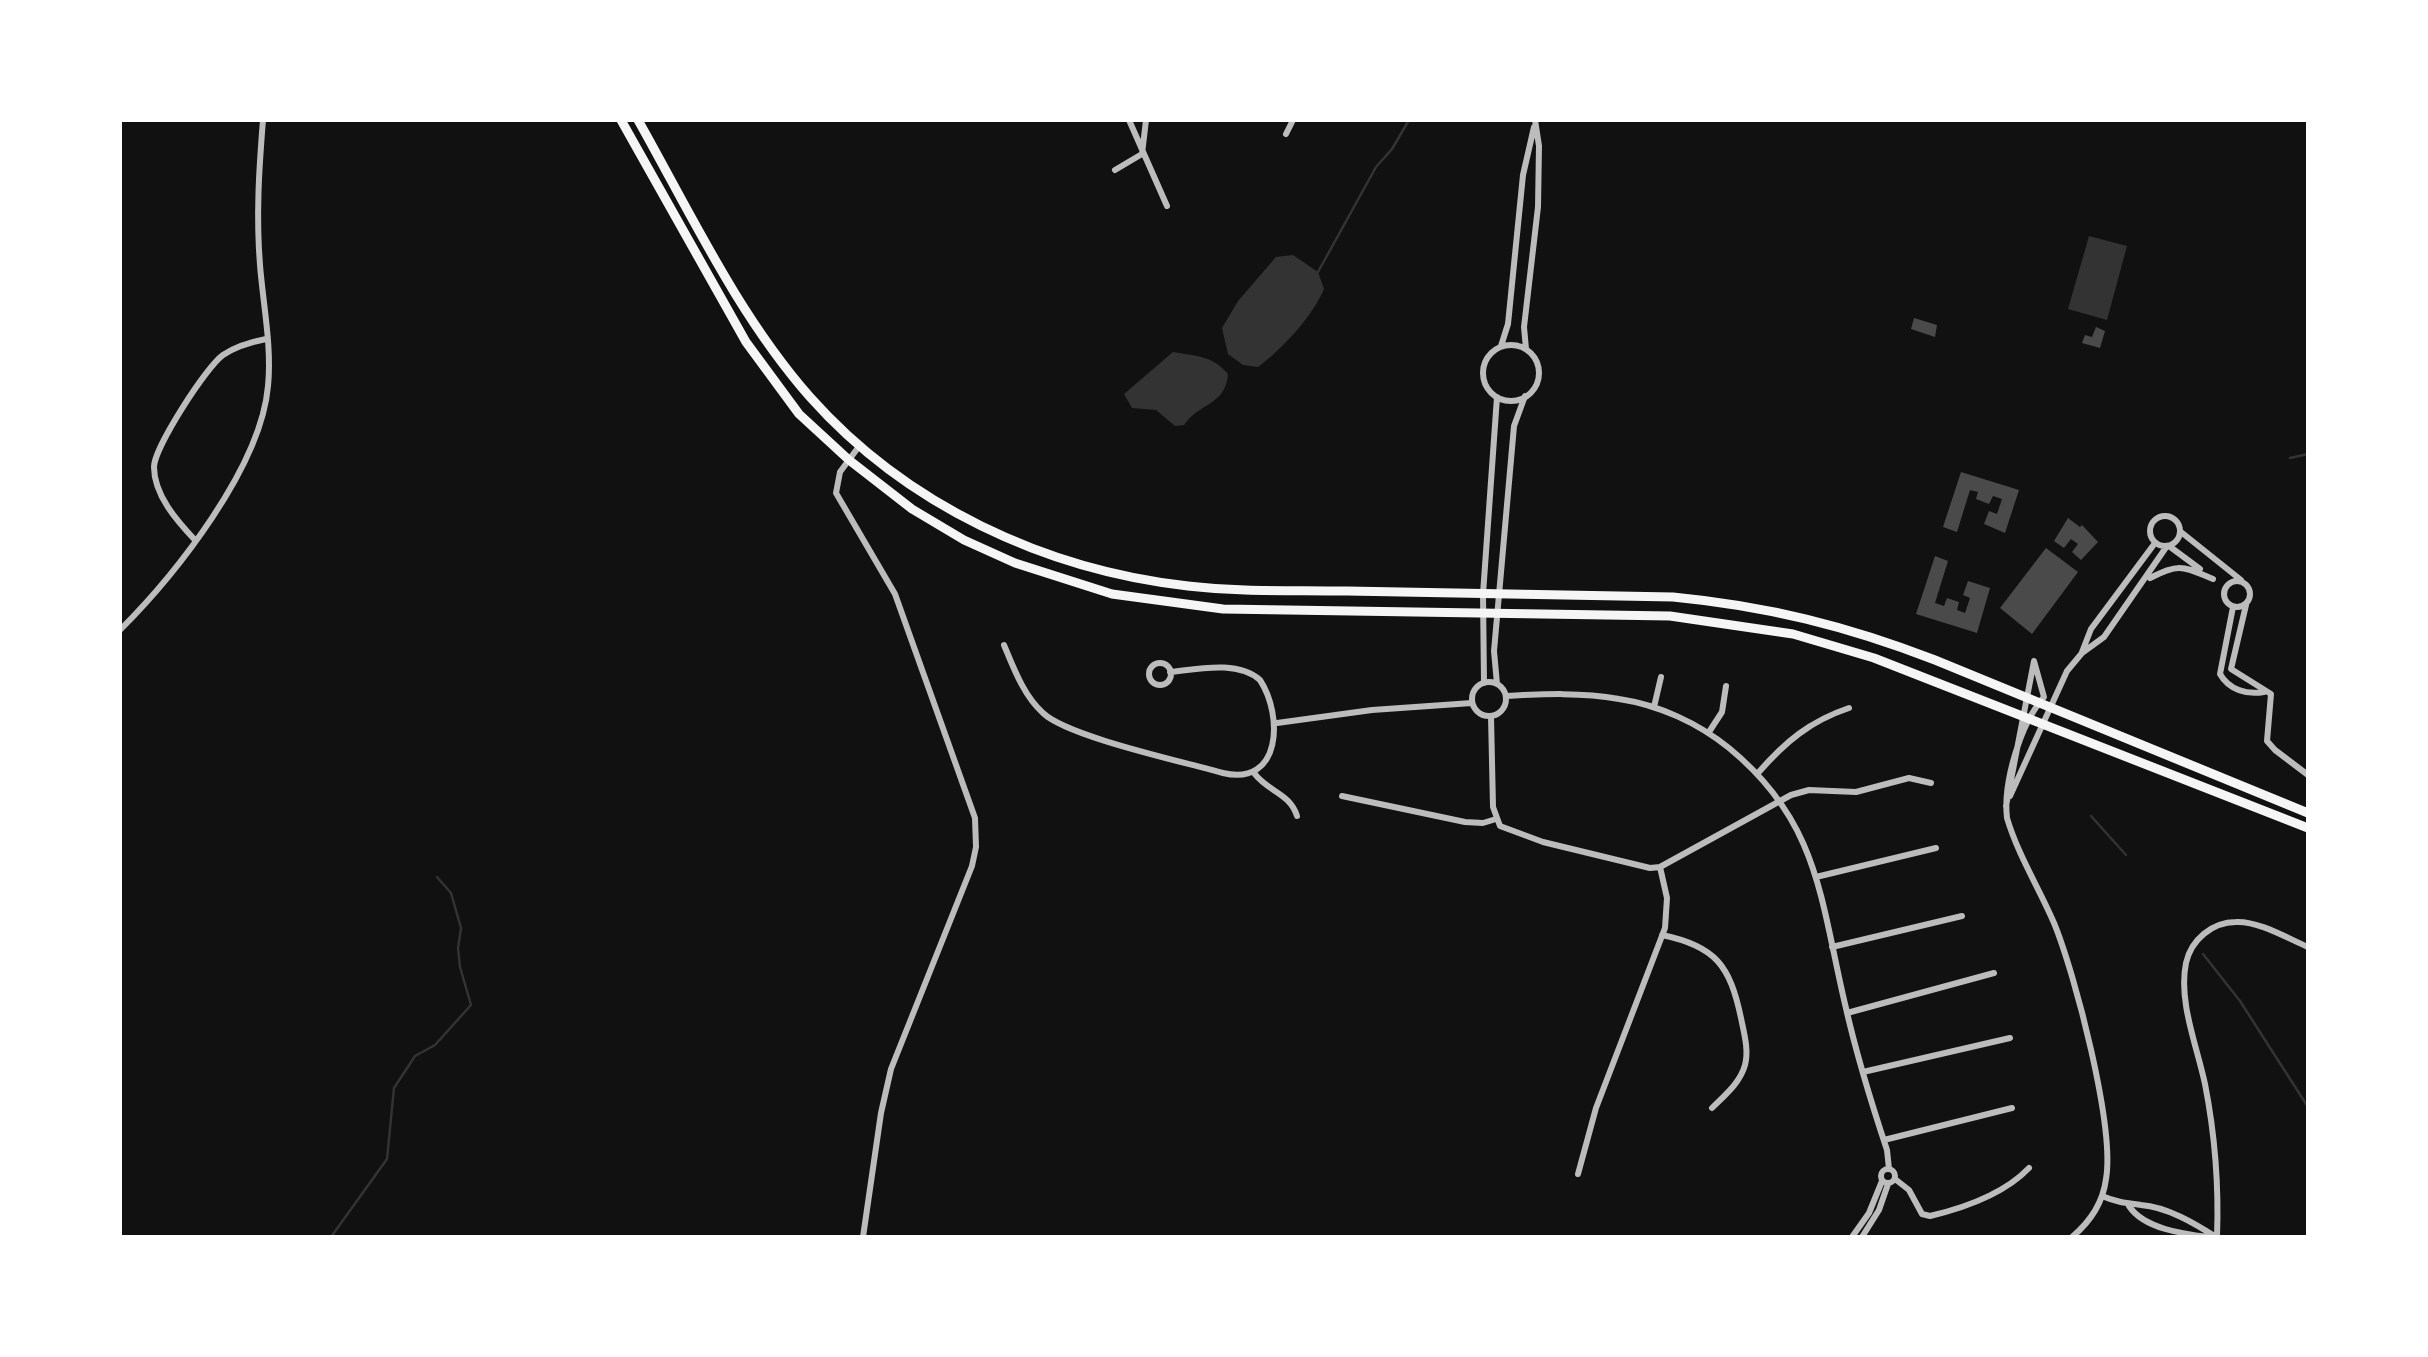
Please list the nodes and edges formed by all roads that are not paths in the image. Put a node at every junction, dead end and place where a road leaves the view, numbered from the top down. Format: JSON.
{"nodes":[{"id":1,"x":263,"y":120,"type":"edge"},
{"id":2,"x":621,"y":120,"type":"edge"},
{"id":3,"x":638,"y":120,"type":"edge"},
{"id":4,"x":1129,"y":120,"type":"edge"},
{"id":5,"x":1146,"y":120,"type":"edge"},
{"id":6,"x":1293,"y":120,"type":"edge"},
{"id":7,"x":1534,"y":123,"type":"edge"},
{"id":8,"x":1286,"y":134,"type":"dead end"},
{"id":9,"x":1142,"y":154,"type":"junction"},
{"id":10,"x":1524,"y":169,"type":"junction"},
{"id":11,"x":1114,"y":170,"type":"dead end"},
{"id":12,"x":1540,"y":170,"type":"junction"},
{"id":13,"x":1167,"y":206,"type":"dead end"},
{"id":14,"x":1516,"y":236,"type":"junction"},
{"id":15,"x":1534,"y":238,"type":"junction"},
{"id":16,"x":266,"y":338,"type":"junction"},
{"id":17,"x":1502,"y":346,"type":"junction"},
{"id":18,"x":1526,"y":350,"type":"junction"},
{"id":19,"x":1526,"y":396,"type":"junction"},
{"id":20,"x":1498,"y":397,"type":"junction"},
{"id":21,"x":861,"y":444,"type":"junction"},
{"id":22,"x":848,"y":460,"type":"junction"},
{"id":23,"x":2180,"y":531,"type":"junction"},
{"id":24,"x":195,"y":540,"type":"junction"},
{"id":25,"x":2154,"y":543,"type":"junction"},
{"id":26,"x":2168,"y":546,"type":"junction"},
{"id":27,"x":2213,"y":579,"type":"junction"},
{"id":28,"x":2145,"y":581,"type":"junction"},
{"id":29,"x":2243,"y":582,"type":"junction"},
{"id":30,"x":2225,"y":588,"type":"junction"},
{"id":31,"x":1484,"y":594,"type":"junction"},
{"id":32,"x":1499,"y":594,"type":"junction"},
{"id":33,"x":2246,"y":604,"type":"junction"},
{"id":34,"x":2233,"y":607,"type":"junction"},
{"id":35,"x":1484,"y":614,"type":"junction"},
{"id":36,"x":1497,"y":614,"type":"junction"},
{"id":37,"x":120,"y":630,"type":"edge"},
{"id":38,"x":1004,"y":645,"type":"dead end"},
{"id":39,"x":2082,"y":653,"type":"junction"},
{"id":40,"x":1170,"y":672,"type":"dead end"},
{"id":41,"x":1661,"y":677,"type":"dead end"},
{"id":42,"x":1484,"y":683,"type":"junction"},
{"id":43,"x":1497,"y":684,"type":"junction"},
{"id":44,"x":1726,"y":686,"type":"dead end"},
{"id":45,"x":2265,"y":692,"type":"junction"},
{"id":46,"x":1506,"y":696,"type":"junction"},
{"id":47,"x":2039,"y":702,"type":"junction"},
{"id":48,"x":1472,"y":704,"type":"junction"},
{"id":49,"x":1654,"y":707,"type":"junction"},
{"id":50,"x":1849,"y":708,"type":"dead end"},
{"id":51,"x":1491,"y":716,"type":"junction"},
{"id":52,"x":2031,"y":717,"type":"junction"},
{"id":53,"x":1276,"y":723,"type":"junction"},
{"id":54,"x":1709,"y":732,"type":"junction"},
{"id":55,"x":1758,"y":772,"type":"junction"},
{"id":56,"x":1254,"y":773,"type":"junction"},
{"id":57,"x":2308,"y":775,"type":"edge"},
{"id":58,"x":1931,"y":782,"type":"dead end"},
{"id":59,"x":1342,"y":796,"type":"dead end"},
{"id":60,"x":1781,"y":800,"type":"junction"},
{"id":61,"x":2006,"y":806,"type":"junction"},
{"id":62,"x":2308,"y":813,"type":"edge"},
{"id":63,"x":1296,"y":816,"type":"dead end"},
{"id":64,"x":1496,"y":818,"type":"junction"},
{"id":65,"x":2308,"y":828,"type":"edge"},
{"id":66,"x":1936,"y":848,"type":"dead end"},
{"id":67,"x":1660,"y":867,"type":"junction"},
{"id":68,"x":1816,"y":878,"type":"junction"},
{"id":69,"x":1962,"y":916,"type":"dead end"},
{"id":70,"x":1662,"y":935,"type":"junction"},
{"id":71,"x":1832,"y":946,"type":"junction"},
{"id":72,"x":2308,"y":947,"type":"edge"},
{"id":73,"x":1994,"y":973,"type":"dead end"},
{"id":74,"x":1847,"y":1013,"type":"junction"},
{"id":75,"x":2010,"y":1038,"type":"dead end"},
{"id":76,"x":1863,"y":1072,"type":"junction"},
{"id":77,"x":1712,"y":1108,"type":"dead end"},
{"id":78,"x":2012,"y":1108,"type":"dead end"},
{"id":79,"x":1884,"y":1140,"type":"junction"},
{"id":80,"x":2030,"y":1168,"type":"dead end"},
{"id":81,"x":1889,"y":1169,"type":"junction"},
{"id":82,"x":1578,"y":1174,"type":"dead end"},
{"id":83,"x":1888,"y":1181,"type":"junction"},
{"id":84,"x":2102,"y":1196,"type":"junction"},
{"id":85,"x":2129,"y":1206,"type":"junction"},
{"id":86,"x":863,"y":1237,"type":"edge"},
{"id":87,"x":1852,"y":1237,"type":"edge"},
{"id":88,"x":1862,"y":1237,"type":"edge"},
{"id":89,"x":2072,"y":1237,"type":"edge"},
{"id":90,"x":2214,"y":1237,"type":"edge"}],
"edges":[{"from":1,"to":16,"type":"street"},
{"from":2,"to":22,"type":"main road"},
{"from":3,"to":21,"type":"main road"},
{"from":4,"to":9,"type":"street"},
{"from":5,"to":9,"type":"street"},
{"from":6,"to":8,"type":"street"},
{"from":7,"to":10,"type":"street"},
{"from":7,"to":12,"type":"street"},
{"from":9,"to":11,"type":"street"},
{"from":9,"to":13,"type":"street"},
{"from":10,"to":12,"type":"street"},
{"from":10,"to":14,"type":"street"},
{"from":12,"to":15,"type":"street"},
{"from":14,"to":15,"type":"street"},
{"from":14,"to":17,"type":"street"},
{"from":15,"to":18,"type":"street"},
{"from":16,"to":24,"type":"street"},
{"from":16,"to":24,"type":"street"},
{"from":17,"to":18,"type":"street"},
{"from":17,"to":20,"type":"street"},
{"from":18,"to":19,"type":"street"},
{"from":19,"to":20,"type":"street"},
{"from":19,"to":32,"type":"street"},
{"from":20,"to":31,"type":"street"},
{"from":21,"to":22,"type":"street"},
{"from":21,"to":31,"type":"main road"},
{"from":22,"to":35,"type":"main road"},
{"from":22,"to":86,"type":"street"},
{"from":23,"to":25,"type":"street"},
{"from":23,"to":26,"type":"street"},
{"from":23,"to":29,"type":"street"},
{"from":24,"to":37,"type":"street"},
{"from":25,"to":26,"type":"street"},
{"from":25,"to":39,"type":"street"},
{"from":26,"to":27,"type":"street"},
{"from":26,"to":28,"type":"street"},
{"from":27,"to":28,"type":"street"},
{"from":27,"to":30,"type":"street"},
{"from":28,"to":39,"type":"street"},
{"from":29,"to":30,"type":"street"},
{"from":29,"to":33,"type":"street"},
{"from":30,"to":34,"type":"street"},
{"from":31,"to":32,"type":"main road"},
{"from":31,"to":35,"type":"street"},
{"from":32,"to":36,"type":"street"},
{"from":32,"to":47,"type":"main road"},
{"from":33,"to":34,"type":"street"},
{"from":33,"to":45,"type":"street"},
{"from":34,"to":45,"type":"street"},
{"from":35,"to":36,"type":"main road"},
{"from":35,"to":42,"type":"street"},
{"from":36,"to":43,"type":"street"},
{"from":36,"to":52,"type":"main road"},
{"from":38,"to":56,"type":"street"},
{"from":39,"to":61,"type":"street"},
{"from":40,"to":53,"type":"street"},
{"from":41,"to":49,"type":"street"},
{"from":42,"to":43,"type":"street"},
{"from":42,"to":48,"type":"street"},
{"from":43,"to":46,"type":"street"},
{"from":44,"to":54,"type":"street"},
{"from":45,"to":57,"type":"street"},
{"from":46,"to":49,"type":"street"},
{"from":46,"to":51,"type":"street"},
{"from":47,"to":52,"type":"street"},
{"from":47,"to":61,"type":"street"},
{"from":47,"to":62,"type":"main road"},
{"from":48,"to":51,"type":"street"},
{"from":48,"to":53,"type":"street"},
{"from":49,"to":54,"type":"street"},
{"from":50,"to":55,"type":"street"},
{"from":51,"to":64,"type":"street"},
{"from":52,"to":61,"type":"street"},
{"from":52,"to":65,"type":"main road"},
{"from":53,"to":56,"type":"street"},
{"from":54,"to":55,"type":"street"},
{"from":55,"to":60,"type":"street"},
{"from":56,"to":63,"type":"street"},
{"from":58,"to":60,"type":"street"},
{"from":59,"to":64,"type":"street"},
{"from":60,"to":67,"type":"street"},
{"from":60,"to":68,"type":"street"},
{"from":61,"to":84,"type":"street"},
{"from":64,"to":67,"type":"street"},
{"from":66,"to":68,"type":"street"},
{"from":67,"to":70,"type":"street"},
{"from":68,"to":71,"type":"street"},
{"from":69,"to":71,"type":"street"},
{"from":70,"to":77,"type":"street"},
{"from":70,"to":82,"type":"street"},
{"from":71,"to":74,"type":"street"},
{"from":72,"to":90,"type":"street"},
{"from":73,"to":74,"type":"street"},
{"from":74,"to":76,"type":"street"},
{"from":75,"to":76,"type":"street"},
{"from":76,"to":79,"type":"street"},
{"from":78,"to":79,"type":"street"},
{"from":79,"to":81,"type":"street"},
{"from":80,"to":83,"type":"street"},
{"from":81,"to":83,"type":"street"},
{"from":81,"to":83,"type":"street"},
{"from":83,"to":87,"type":"street"},
{"from":83,"to":88,"type":"street"},
{"from":84,"to":85,"type":"street"},
{"from":84,"to":89,"type":"street"},
{"from":85,"to":90,"type":"street"},
{"from":85,"to":90,"type":"street"}]}
